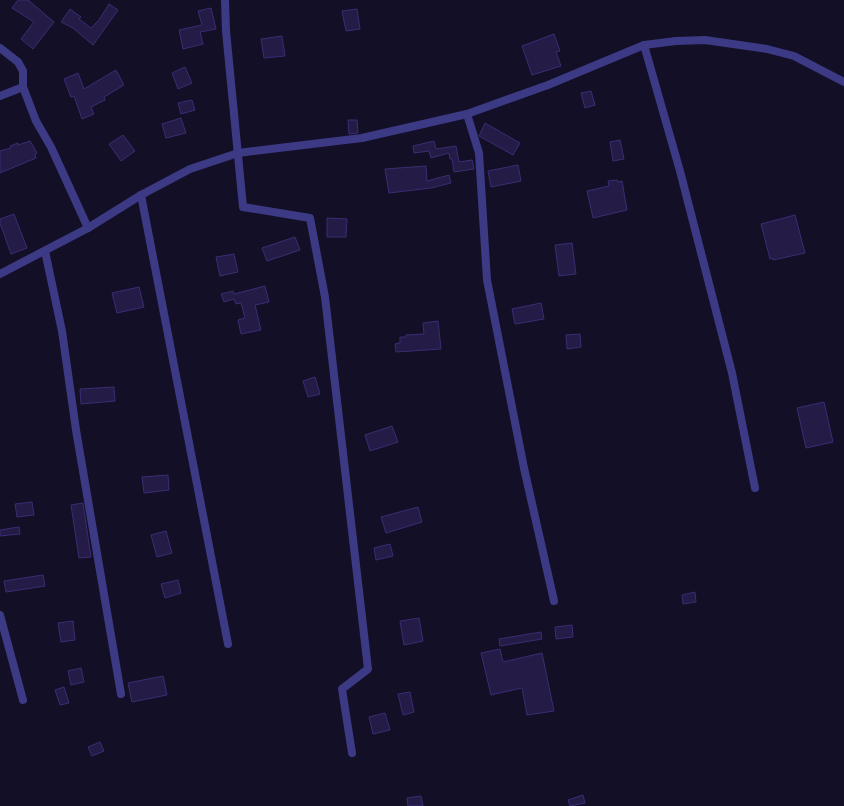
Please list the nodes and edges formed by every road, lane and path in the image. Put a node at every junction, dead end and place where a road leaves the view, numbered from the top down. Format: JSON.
{"nodes":[{"id":1,"x":225,"y":0,"type":"edge"},
{"id":2,"x":644,"y":45,"type":"junction"},
{"id":3,"x":0,"y":48,"type":"edge"},
{"id":4,"x":844,"y":82,"type":"edge"},
{"id":5,"x":23,"y":87,"type":"junction"},
{"id":6,"x":0,"y":96,"type":"edge"},
{"id":7,"x":467,"y":114,"type":"junction"},
{"id":8,"x":238,"y":153,"type":"junction"},
{"id":9,"x":141,"y":195,"type":"junction"},
{"id":10,"x":88,"y":228,"type":"junction"},
{"id":11,"x":45,"y":251,"type":"junction"},
{"id":12,"x":0,"y":274,"type":"edge"},
{"id":13,"x":755,"y":488,"type":"dead end"},
{"id":14,"x":554,"y":601,"type":"dead end"},
{"id":15,"x":0,"y":615,"type":"edge"},
{"id":16,"x":228,"y":644,"type":"dead end"},
{"id":17,"x":121,"y":694,"type":"dead end"},
{"id":18,"x":23,"y":700,"type":"dead end"},
{"id":19,"x":352,"y":753,"type":"dead end"}],
"edges":[{"from":1,"to":8,"type":"street"},
{"from":2,"to":4,"type":"street"},
{"from":2,"to":7,"type":"street"},
{"from":2,"to":13,"type":"street"},
{"from":3,"to":5,"type":"street"},
{"from":5,"to":6,"type":"street"},
{"from":5,"to":10,"type":"street"},
{"from":7,"to":8,"type":"street"},
{"from":7,"to":14,"type":"street"},
{"from":8,"to":9,"type":"street"},
{"from":8,"to":19,"type":"street"},
{"from":9,"to":10,"type":"street"},
{"from":9,"to":16,"type":"street"},
{"from":10,"to":11,"type":"street"},
{"from":11,"to":12,"type":"street"},
{"from":11,"to":17,"type":"street"},
{"from":15,"to":18,"type":"street"}]}
